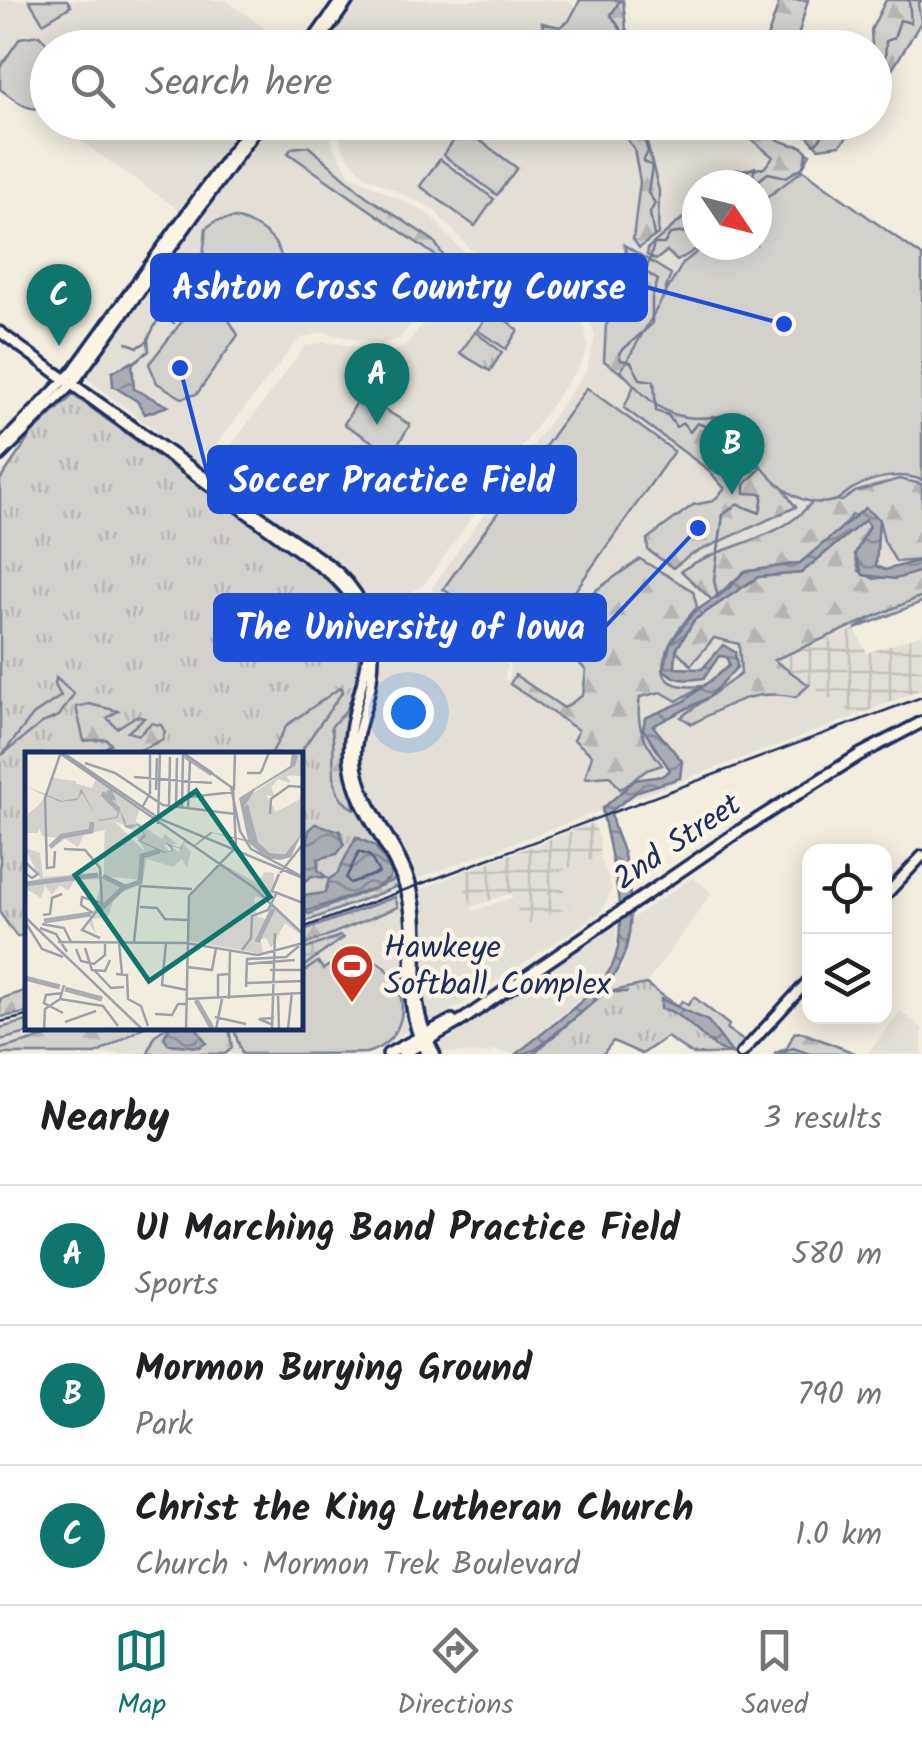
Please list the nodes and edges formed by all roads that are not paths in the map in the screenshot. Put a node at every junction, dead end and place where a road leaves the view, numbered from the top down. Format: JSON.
{"nodes":[{"id":1,"x":340,"y":0,"type":"edge"},
{"id":2,"x":349,"y":0,"type":"edge"},
{"id":3,"x":319,"y":30,"type":"edge"},
{"id":4,"x":328,"y":30,"type":"edge"},
{"id":5,"x":240,"y":140,"type":"edge"},
{"id":6,"x":249,"y":140,"type":"edge"},
{"id":7,"x":160,"y":260,"type":"dead end"},
{"id":8,"x":145,"y":287,"type":"junction"},
{"id":9,"x":0,"y":332,"type":"edge"},
{"id":10,"x":69,"y":382,"type":"junction"},
{"id":11,"x":0,"y":446,"type":"edge"},
{"id":12,"x":0,"y":456,"type":"edge"},
{"id":13,"x":922,"y":722,"type":"edge"},
{"id":14,"x":922,"y":856,"type":"edge"},
{"id":15,"x":892,"y":888,"type":"edge"},
{"id":16,"x":802,"y":988,"type":"edge"},
{"id":17,"x":424,"y":1043,"type":"edge"},
{"id":18,"x":388,"y":1054,"type":"edge"},
{"id":19,"x":402,"y":1054,"type":"edge"},
{"id":20,"x":436,"y":1054,"type":"edge"},
{"id":21,"x":742,"y":1054,"type":"edge"}],
"edges":[{"from":1,"to":3,"type":"main road"},
{"from":2,"to":4,"type":"main road"},
{"from":5,"to":10,"type":"main road"},
{"from":6,"to":8,"type":"main road"},
{"from":7,"to":8,"type":"main road"},
{"from":8,"to":10,"type":"main road"},
{"from":9,"to":10,"type":"main road"},
{"from":10,"to":11,"type":"main road"},
{"from":10,"to":12,"type":"main road"},
{"from":10,"to":17,"type":"main road"},
{"from":13,"to":17,"type":"main road","name":"2nd Street"},
{"from":14,"to":15,"type":"main road"},
{"from":16,"to":21,"type":"main road"},
{"from":17,"to":18,"type":"main road","name":"2nd Street"},
{"from":17,"to":19,"type":"main road","name":"2nd Street"},
{"from":17,"to":20,"type":"main road"}]}
